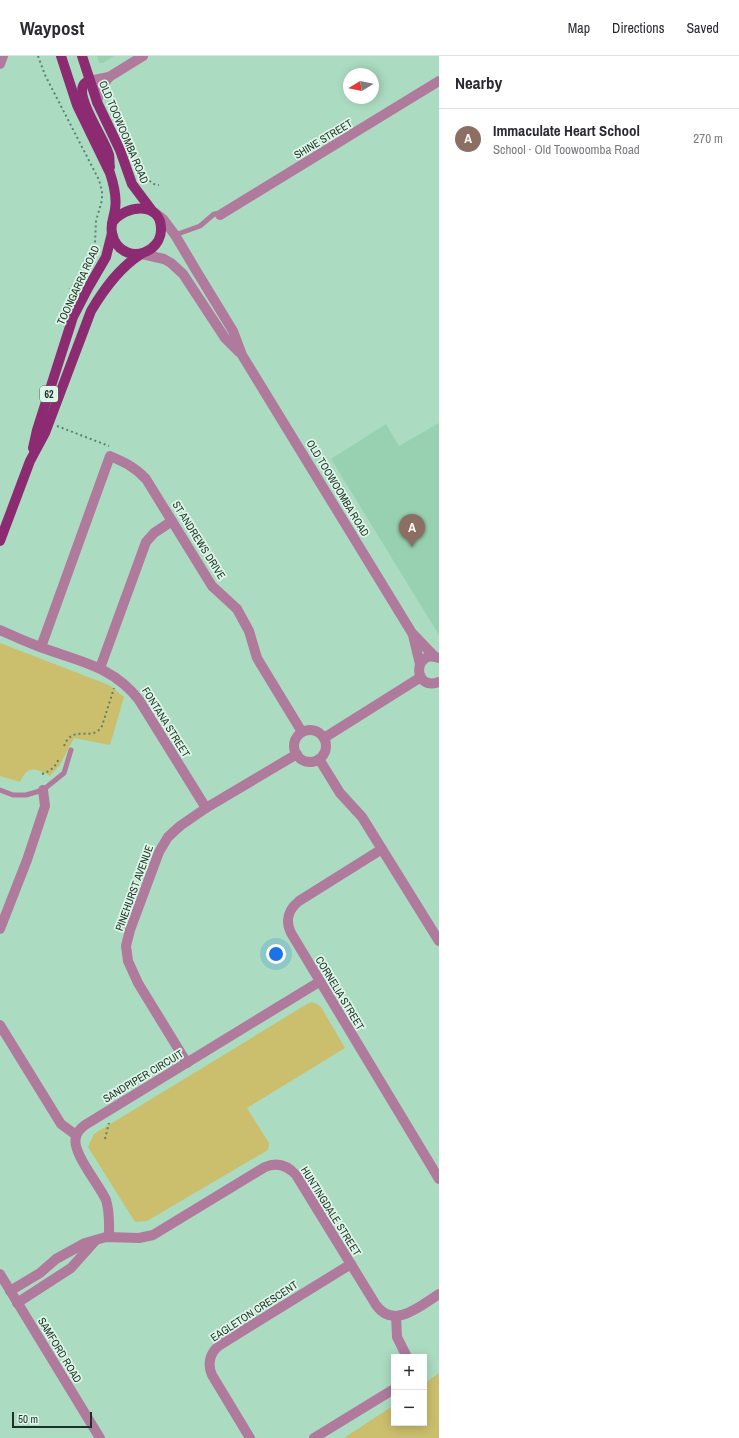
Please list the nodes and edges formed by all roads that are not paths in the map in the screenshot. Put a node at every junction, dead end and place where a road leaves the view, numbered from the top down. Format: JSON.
{"nodes":[{"id":1,"x":3,"y":56,"type":"edge"},
{"id":2,"x":61,"y":56,"type":"edge"},
{"id":3,"x":82,"y":56,"type":"edge"},
{"id":4,"x":143,"y":56,"type":"edge"},
{"id":5,"x":0,"y":64,"type":"edge"},
{"id":6,"x":109,"y":77,"type":"junction"},
{"id":7,"x":89,"y":81,"type":"junction"},
{"id":8,"x":439,"y":81,"type":"edge"},
{"id":9,"x":97,"y":102,"type":"junction"},
{"id":10,"x":110,"y":173,"type":"junction"},
{"id":11,"x":153,"y":212,"type":"junction"},
{"id":12,"x":224,"y":213,"type":"joint"},
{"id":13,"x":112,"y":228,"type":"junction"},
{"id":14,"x":175,"y":235,"type":"junction"},
{"id":15,"x":141,"y":254,"type":"junction"},
{"id":16,"x":242,"y":355,"type":"junction"},
{"id":17,"x":30,"y":461,"type":"junction"},
{"id":18,"x":172,"y":521,"type":"junction"},
{"id":19,"x":0,"y":541,"type":"edge"},
{"id":20,"x":0,"y":630,"type":"edge"},
{"id":21,"x":412,"y":633,"type":"junction"},
{"id":22,"x":40,"y":647,"type":"junction"},
{"id":23,"x":437,"y":657,"type":"edge"},
{"id":24,"x":420,"y":664,"type":"junction"},
{"id":25,"x":100,"y":668,"type":"junction"},
{"id":26,"x":421,"y":677,"type":"junction"},
{"id":27,"x":437,"y":685,"type":"edge"},
{"id":28,"x":302,"y":732,"type":"junction"},
{"id":29,"x":324,"y":738,"type":"junction"},
{"id":30,"x":71,"y":750,"type":"dead end"},
{"id":31,"x":297,"y":754,"type":"junction"},
{"id":32,"x":319,"y":759,"type":"junction"},
{"id":33,"x":0,"y":790,"type":"edge"},
{"id":34,"x":43,"y":790,"type":"junction"},
{"id":35,"x":206,"y":808,"type":"junction"},
{"id":36,"x":382,"y":849,"type":"junction"},
{"id":37,"x":0,"y":929,"type":"edge"},
{"id":38,"x":439,"y":941,"type":"edge"},
{"id":39,"x":319,"y":982,"type":"junction"},
{"id":40,"x":0,"y":1025,"type":"edge"},
{"id":41,"x":187,"y":1063,"type":"junction"},
{"id":42,"x":76,"y":1135,"type":"junction"},
{"id":43,"x":439,"y":1179,"type":"edge"},
{"id":44,"x":109,"y":1236,"type":"junction"},
{"id":45,"x":96,"y":1240,"type":"junction"},
{"id":46,"x":351,"y":1264,"type":"junction"},
{"id":47,"x":0,"y":1274,"type":"edge"},
{"id":48,"x":10,"y":1291,"type":"junction"},
{"id":49,"x":439,"y":1294,"type":"edge"},
{"id":50,"x":17,"y":1303,"type":"junction"},
{"id":51,"x":396,"y":1316,"type":"junction"},
{"id":52,"x":406,"y":1354,"type":"edge"},
{"id":53,"x":392,"y":1390,"type":"edge"},
{"id":54,"x":100,"y":1438,"type":"edge"},
{"id":55,"x":250,"y":1438,"type":"edge"},
{"id":56,"x":314,"y":1438,"type":"edge"}],
"edges":[{"from":1,"to":5,"type":"street"},
{"from":2,"to":10,"type":"main road","number":"62"},
{"from":3,"to":7,"type":"main road","name":"OLD TOOWOOMBA ROAD","number":"62"},
{"from":4,"to":6,"type":"street"},
{"from":6,"to":7,"type":"street"},
{"from":6,"to":9,"type":"street"},
{"from":7,"to":9,"type":"main road","name":"OLD TOOWOOMBA ROAD","number":"62"},
{"from":7,"to":10,"type":"main road"},
{"from":8,"to":12,"type":"street","name":"SHINE STREET"},
{"from":9,"to":11,"type":"main road","name":"OLD TOOWOOMBA ROAD","number":"62"},
{"from":10,"to":13,"type":"main road","number":"62"},
{"from":11,"to":13,"type":"main road"},
{"from":11,"to":14,"type":"street","name":"OLD TOOWOOMBA ROAD"},
{"from":11,"to":15,"type":"main road","number":"62"},
{"from":12,"to":14,"type":"lane"},
{"from":13,"to":15,"type":"main road"},
{"from":13,"to":17,"type":"main road","name":"TOONGARRA ROAD","number":"62"},
{"from":14,"to":16,"type":"street","name":"OLD TOOWOOMBA ROAD"},
{"from":15,"to":16,"type":"street","name":"OLD TOOWOOMBA ROAD"},
{"from":15,"to":17,"type":"main road","name":"TOONGARRA ROAD","number":"62"},
{"from":16,"to":21,"type":"street","name":"OLD TOOWOOMBA ROAD"},
{"from":17,"to":19,"type":"main road","name":"TOONGARRA ROAD","number":"62"},
{"from":18,"to":22,"type":"street","name":"ST ANDREWS DRIVE"},
{"from":18,"to":25,"type":"street"},
{"from":18,"to":28,"type":"street","name":"ST ANDREWS DRIVE"},
{"from":20,"to":22,"type":"street","name":"FONTANA STREET"},
{"from":21,"to":23,"type":"street","name":"OLD TOOWOOMBA ROAD"},
{"from":21,"to":24,"type":"street","name":"OLD TOOWOOMBA ROAD"},
{"from":22,"to":25,"type":"street","name":"FONTANA STREET"},
{"from":23,"to":24,"type":"street"},
{"from":24,"to":26,"type":"street","name":"OLD TOOWOOMBA ROAD"},
{"from":25,"to":35,"type":"street","name":"FONTANA STREET"},
{"from":26,"to":27,"type":"street"},
{"from":26,"to":29,"type":"street"},
{"from":28,"to":29,"type":"street"},
{"from":28,"to":31,"type":"street"},
{"from":29,"to":32,"type":"street"},
{"from":30,"to":34,"type":"lane"},
{"from":31,"to":32,"type":"street"},
{"from":31,"to":35,"type":"street","name":"PINEHURST AVENUE"},
{"from":32,"to":36,"type":"street"},
{"from":33,"to":34,"type":"lane"},
{"from":34,"to":37,"type":"street"},
{"from":35,"to":41,"type":"street","name":"PINEHURST AVENUE"},
{"from":36,"to":38,"type":"street"},
{"from":36,"to":39,"type":"street","name":"CORNELIA STREET"},
{"from":39,"to":41,"type":"street","name":"SANDPIPER CIRCUIT"},
{"from":39,"to":43,"type":"street","name":"CORNELIA STREET"},
{"from":40,"to":42,"type":"street"},
{"from":41,"to":42,"type":"street","name":"SANDPIPER CIRCUIT"},
{"from":42,"to":44,"type":"street"},
{"from":44,"to":45,"type":"street","name":"HUNTINGDALE STREET"},
{"from":44,"to":46,"type":"street","name":"HUNTINGDALE STREET"},
{"from":45,"to":48,"type":"street","name":"HUNTINGDALE STREET"},
{"from":45,"to":50,"type":"street"},
{"from":46,"to":51,"type":"street","name":"HUNTINGDALE STREET"},
{"from":46,"to":55,"type":"street","name":"EAGLETON CRESCENT"},
{"from":47,"to":48,"type":"street","name":"SAMFORD ROAD"},
{"from":48,"to":50,"type":"street","name":"SAMFORD ROAD"},
{"from":49,"to":51,"type":"street"},
{"from":50,"to":54,"type":"street","name":"SAMFORD ROAD"},
{"from":51,"to":52,"type":"street"},
{"from":53,"to":56,"type":"street"}]}
